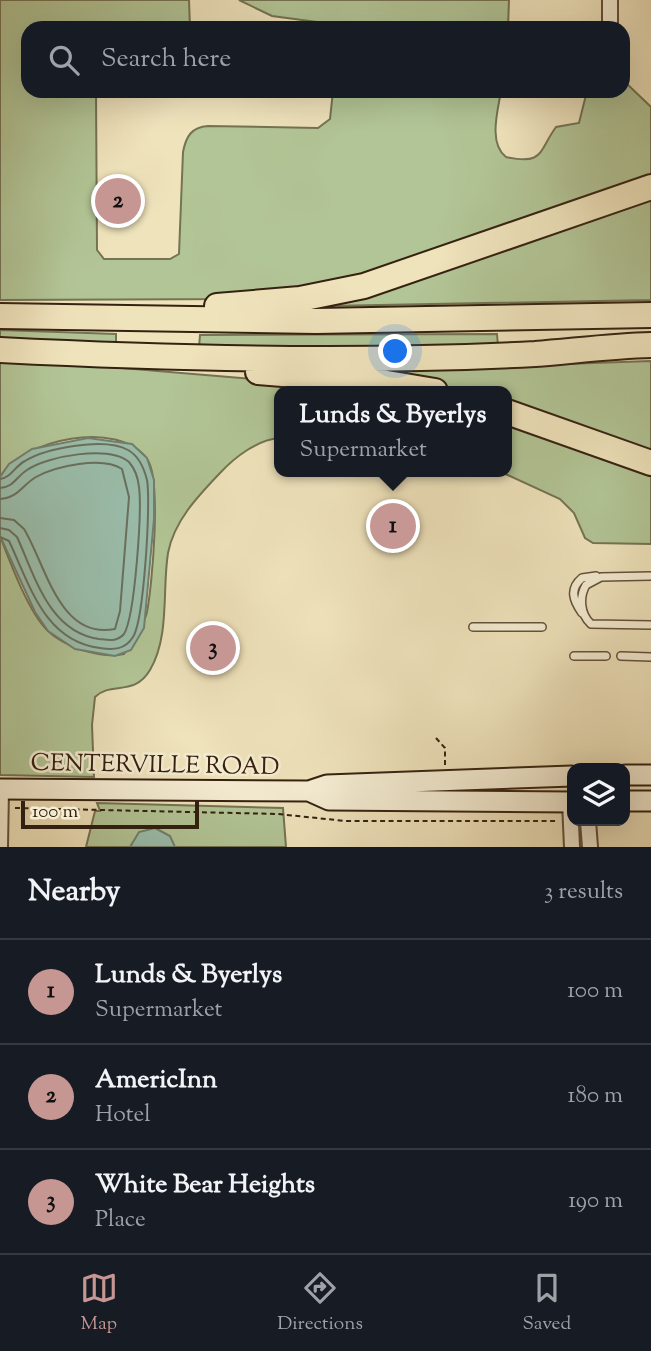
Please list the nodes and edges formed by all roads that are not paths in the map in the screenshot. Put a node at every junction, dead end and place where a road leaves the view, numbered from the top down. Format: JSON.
{"nodes":[{"id":1,"x":610,"y":0,"type":"edge"},
{"id":2,"x":610,"y":21,"type":"edge"},
{"id":3,"x":651,"y":187,"type":"edge"},
{"id":4,"x":651,"y":315,"type":"edge"},
{"id":5,"x":0,"y":316,"type":"edge"},
{"id":6,"x":45,"y":318,"type":"junction"},
{"id":7,"x":651,"y":345,"type":"edge"},
{"id":8,"x":0,"y":350,"type":"edge"},
{"id":9,"x":44,"y":352,"type":"junction"},
{"id":10,"x":404,"y":386,"type":"edge"},
{"id":11,"x":512,"y":414,"type":"edge"},
{"id":12,"x":651,"y":463,"type":"edge"},
{"id":13,"x":651,"y":576,"type":"edge"},
{"id":14,"x":651,"y":625,"type":"edge"},
{"id":15,"x":473,"y":627,"type":"dead end"},
{"id":16,"x":542,"y":627,"type":"dead end"},
{"id":17,"x":574,"y":656,"type":"dead end"},
{"id":18,"x":606,"y":656,"type":"dead end"},
{"id":19,"x":621,"y":656,"type":"dead end"},
{"id":20,"x":651,"y":657,"type":"edge"},
{"id":21,"x":630,"y":775,"type":"edge"},
{"id":22,"x":651,"y":775,"type":"edge"},
{"id":23,"x":563,"y":776,"type":"edge"},
{"id":24,"x":0,"y":789,"type":"edge"},
{"id":25,"x":309,"y":792,"type":"junction"},
{"id":26,"x":567,"y":795,"type":"edge"},
{"id":27,"x":630,"y":801,"type":"edge"},
{"id":28,"x":651,"y":801,"type":"edge"},
{"id":29,"x":572,"y":826,"type":"edge"},
{"id":30,"x":588,"y":826,"type":"edge"},
{"id":31,"x":0,"y":847,"type":"edge"},
{"id":32,"x":572,"y":847,"type":"edge"},
{"id":33,"x":590,"y":847,"type":"edge"}],
"edges":[{"from":1,"to":2,"type":"street"},
{"from":3,"to":6,"type":"highway"},
{"from":4,"to":6,"type":"highway"},
{"from":5,"to":6,"type":"highway"},
{"from":7,"to":9,"type":"highway"},
{"from":8,"to":9,"type":"highway"},
{"from":9,"to":10,"type":"highway"},
{"from":11,"to":12,"type":"highway"},
{"from":13,"to":14,"type":"lane"},
{"from":15,"to":16,"type":"lane"},
{"from":17,"to":18,"type":"lane"},
{"from":19,"to":20,"type":"lane"},
{"from":21,"to":22,"type":"main road"},
{"from":23,"to":25,"type":"main road","name":"CENTERVILLE ROAD"},
{"from":24,"to":25,"type":"main road","name":"CENTERVILLE ROAD"},
{"from":24,"to":31,"type":"street"},
{"from":25,"to":26,"type":"main road","name":"CENTERVILLE ROAD"},
{"from":27,"to":28,"type":"main road"},
{"from":29,"to":32,"type":"street"},
{"from":30,"to":33,"type":"street"}]}
